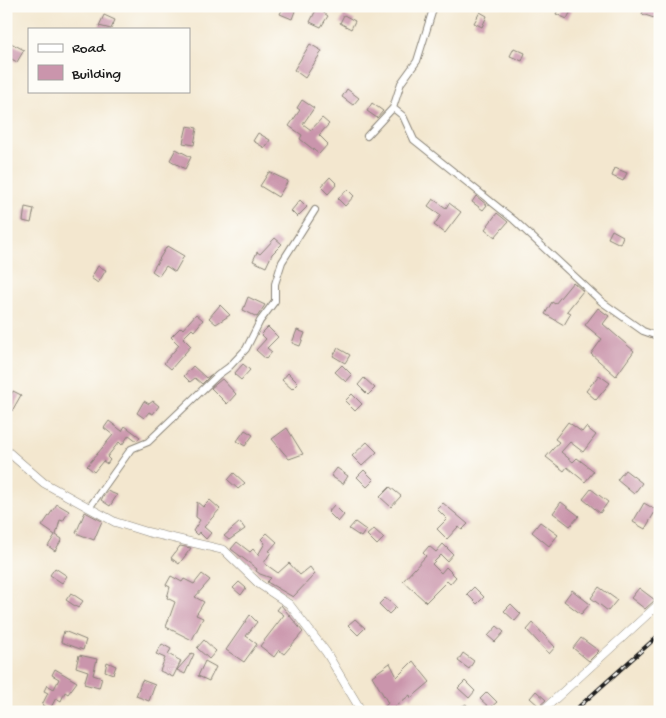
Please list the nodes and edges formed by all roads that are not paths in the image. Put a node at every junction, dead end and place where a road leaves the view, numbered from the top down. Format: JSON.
{"nodes":[{"id":1,"x":434,"y":6,"type":"edge"},
{"id":2,"x":392,"y":108,"type":"junction"},
{"id":3,"x":367,"y":136,"type":"dead end"},
{"id":4,"x":315,"y":210,"type":"dead end"},
{"id":5,"x":660,"y":337,"type":"edge"},
{"id":6,"x":6,"y":450,"type":"edge"},
{"id":7,"x":89,"y":508,"type":"junction"},
{"id":8,"x":660,"y":603,"type":"edge"},
{"id":9,"x":362,"y":712,"type":"edge"},
{"id":10,"x":541,"y":712,"type":"edge"}],
"edges":[{"from":1,"to":2,"type":"street"},
{"from":2,"to":3,"type":"street"},
{"from":2,"to":5,"type":"street"},
{"from":4,"to":7,"type":"street"},
{"from":6,"to":7,"type":"street"},
{"from":7,"to":9,"type":"street"},
{"from":8,"to":10,"type":"street"}]}
